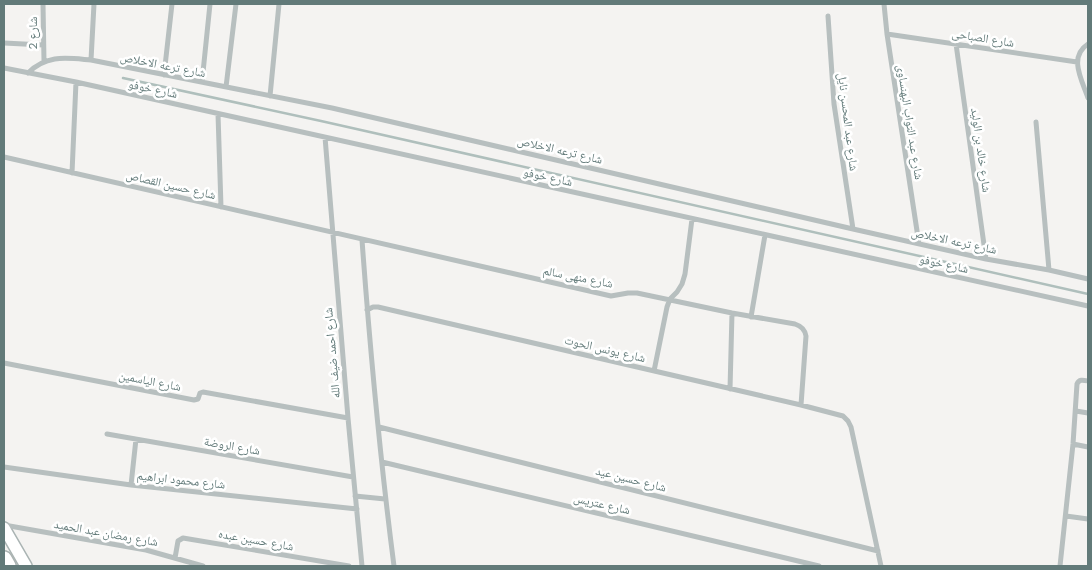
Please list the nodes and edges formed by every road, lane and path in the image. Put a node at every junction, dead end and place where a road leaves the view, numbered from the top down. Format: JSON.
{"nodes":[{"id":1,"x":43,"y":4,"type":"edge"},
{"id":2,"x":94,"y":4,"type":"edge"},
{"id":3,"x":172,"y":4,"type":"edge"},
{"id":4,"x":210,"y":4,"type":"edge"},
{"id":5,"x":236,"y":4,"type":"edge"},
{"id":6,"x":279,"y":4,"type":"edge"},
{"id":7,"x":884,"y":4,"type":"edge"},
{"id":8,"x":828,"y":16,"type":"dead end"},
{"id":9,"x":887,"y":34,"type":"junction"},
{"id":10,"x":4,"y":44,"type":"edge"},
{"id":11,"x":956,"y":44,"type":"junction"},
{"id":12,"x":1088,"y":44,"type":"edge"},
{"id":13,"x":44,"y":45,"type":"junction"},
{"id":14,"x":91,"y":60,"type":"junction"},
{"id":15,"x":44,"y":61,"type":"junction"},
{"id":16,"x":1077,"y":62,"type":"junction"},
{"id":17,"x":4,"y":68,"type":"edge"},
{"id":18,"x":28,"y":73,"type":"junction"},
{"id":19,"x":164,"y":75,"type":"junction"},
{"id":20,"x":76,"y":82,"type":"junction"},
{"id":21,"x":202,"y":82,"type":"junction"},
{"id":22,"x":226,"y":87,"type":"junction"},
{"id":23,"x":270,"y":96,"type":"junction"},
{"id":24,"x":1088,"y":98,"type":"edge"},
{"id":25,"x":218,"y":114,"type":"junction"},
{"id":26,"x":1036,"y":122,"type":"dead end"},
{"id":27,"x":325,"y":138,"type":"junction"},
{"id":28,"x":4,"y":157,"type":"edge"},
{"id":29,"x":72,"y":173,"type":"junction"},
{"id":30,"x":221,"y":207,"type":"junction"},
{"id":31,"x":692,"y":218,"type":"junction"},
{"id":32,"x":853,"y":229,"type":"junction"},
{"id":33,"x":333,"y":232,"type":"junction"},
{"id":34,"x":765,"y":235,"type":"junction"},
{"id":35,"x":362,"y":240,"type":"junction"},
{"id":36,"x":919,"y":244,"type":"junction"},
{"id":37,"x":986,"y":259,"type":"junction"},
{"id":38,"x":1049,"y":270,"type":"junction"},
{"id":39,"x":1088,"y":279,"type":"edge"},
{"id":40,"x":670,"y":299,"type":"junction"},
{"id":41,"x":1088,"y":306,"type":"edge"},
{"id":42,"x":367,"y":310,"type":"junction"},
{"id":43,"x":732,"y":313,"type":"junction"},
{"id":44,"x":751,"y":317,"type":"junction"},
{"id":45,"x":4,"y":363,"type":"edge"},
{"id":46,"x":654,"y":371,"type":"junction"},
{"id":47,"x":1088,"y":380,"type":"edge"},
{"id":48,"x":730,"y":389,"type":"junction"},
{"id":49,"x":801,"y":405,"type":"junction"},
{"id":50,"x":1076,"y":411,"type":"junction"},
{"id":51,"x":1088,"y":413,"type":"edge"},
{"id":52,"x":348,"y":418,"type":"junction"},
{"id":53,"x":379,"y":427,"type":"junction"},
{"id":54,"x":107,"y":434,"type":"dead end"},
{"id":55,"x":136,"y":439,"type":"junction"},
{"id":56,"x":1073,"y":444,"type":"junction"},
{"id":57,"x":1088,"y":447,"type":"edge"},
{"id":58,"x":382,"y":462,"type":"junction"},
{"id":59,"x":4,"y":467,"type":"edge"},
{"id":60,"x":353,"y":477,"type":"junction"},
{"id":61,"x":131,"y":485,"type":"junction"},
{"id":62,"x":355,"y":496,"type":"junction"},
{"id":63,"x":385,"y":499,"type":"junction"},
{"id":64,"x":357,"y":509,"type":"junction"},
{"id":65,"x":1066,"y":516,"type":"junction"},
{"id":66,"x":1088,"y":519,"type":"edge"},
{"id":67,"x":4,"y":526,"type":"edge"},
{"id":68,"x":878,"y":551,"type":"junction"},
{"id":69,"x":176,"y":558,"type":"junction"},
{"id":70,"x":4,"y":559,"type":"edge"},
{"id":71,"x":25,"y":565,"type":"edge"},
{"id":72,"x":8,"y":566,"type":"edge"},
{"id":73,"x":203,"y":566,"type":"edge"},
{"id":74,"x":349,"y":566,"type":"edge"},
{"id":75,"x":362,"y":566,"type":"edge"},
{"id":76,"x":394,"y":566,"type":"edge"},
{"id":77,"x":818,"y":566,"type":"edge"},
{"id":78,"x":881,"y":566,"type":"edge"},
{"id":79,"x":1060,"y":566,"type":"edge"}],
"edges":[{"from":1,"to":13,"type":"street","name":"شارع 2"},
{"from":2,"to":14,"type":"street"},
{"from":3,"to":19,"type":"street"},
{"from":4,"to":21,"type":"street"},
{"from":5,"to":22,"type":"street"},
{"from":6,"to":23,"type":"street"},
{"from":7,"to":9,"type":"street","name":"شارع عبد التواب البهنساوى"},
{"from":8,"to":32,"type":"street","name":"شارع عبد المحسن نايل"},
{"from":9,"to":11,"type":"street","name":"شارع الصباحى"},
{"from":9,"to":36,"type":"street","name":"شارع عبد التواب البهنساوى"},
{"from":10,"to":13,"type":"street"},
{"from":11,"to":16,"type":"street","name":"شارع الصباحى"},
{"from":11,"to":37,"type":"street","name":"شارع خالد بن الوليد"},
{"from":12,"to":16,"type":"street"},
{"from":13,"to":15,"type":"street","name":"شارع 2"},
{"from":14,"to":15,"type":"street","name":"شارع ترعه الاخلاص"},
{"from":14,"to":19,"type":"street","name":"شارع ترعه الاخلاص"},
{"from":15,"to":18,"type":"street"},
{"from":16,"to":24,"type":"street"},
{"from":17,"to":18,"type":"street","name":"شارع خوفو"},
{"from":18,"to":20,"type":"street","name":"شارع خوفو"},
{"from":19,"to":21,"type":"street","name":"شارع ترعه الاخلاص"},
{"from":20,"to":25,"type":"street","name":"شارع خوفو"},
{"from":20,"to":29,"type":"street"},
{"from":21,"to":22,"type":"street","name":"شارع ترعه الاخلاص"},
{"from":22,"to":23,"type":"street","name":"شارع ترعه الاخلاص"},
{"from":23,"to":32,"type":"street","name":"شارع ترعه الاخلاص"},
{"from":25,"to":27,"type":"street","name":"شارع خوفو"},
{"from":25,"to":30,"type":"street"},
{"from":26,"to":38,"type":"street"},
{"from":27,"to":31,"type":"street","name":"شارع خوفو"},
{"from":27,"to":33,"type":"street","name":"شارع احمد ضيف الله"},
{"from":28,"to":29,"type":"street","name":"شارع حسين القصاص"},
{"from":29,"to":30,"type":"street","name":"شارع حسين القصاص"},
{"from":30,"to":33,"type":"street","name":"شارع حسين القصاص"},
{"from":31,"to":34,"type":"street","name":"شارع خوفو"},
{"from":31,"to":40,"type":"street"},
{"from":32,"to":36,"type":"street","name":"شارع ترعه الاخلاص"},
{"from":33,"to":35,"type":"street","name":"شارع منهى سالم"},
{"from":33,"to":52,"type":"street","name":"شارع احمد ضيف الله"},
{"from":34,"to":41,"type":"street","name":"شارع خوفو"},
{"from":34,"to":44,"type":"street"},
{"from":35,"to":40,"type":"street","name":"شارع منهى سالم"},
{"from":35,"to":42,"type":"street"},
{"from":36,"to":37,"type":"street","name":"شارع ترعه الاخلاص"},
{"from":37,"to":38,"type":"street","name":"شارع ترعه الاخلاص"},
{"from":38,"to":39,"type":"street","name":"شارع ترعه الاخلاص"},
{"from":40,"to":43,"type":"street","name":"شارع منهى سالم"},
{"from":40,"to":46,"type":"street"},
{"from":42,"to":46,"type":"street","name":"شارع يونس الحوت"},
{"from":42,"to":53,"type":"street"},
{"from":43,"to":44,"type":"street","name":"شارع منهى سالم"},
{"from":43,"to":48,"type":"street"},
{"from":44,"to":49,"type":"street","name":"شارع منهى سالم"},
{"from":45,"to":52,"type":"street","name":"شارع الياسمين"},
{"from":46,"to":48,"type":"street","name":"شارع يونس الحوت"},
{"from":47,"to":50,"type":"street"},
{"from":48,"to":49,"type":"street","name":"شارع يونس الحوت"},
{"from":49,"to":68,"type":"street","name":"شارع يونس الحوت"},
{"from":50,"to":51,"type":"street"},
{"from":50,"to":56,"type":"street"},
{"from":52,"to":60,"type":"street","name":"شارع احمد ضيف الله"},
{"from":53,"to":58,"type":"street"},
{"from":53,"to":68,"type":"street","name":"شارع حسين عيد"},
{"from":54,"to":55,"type":"street","name":"شارع الروضة"},
{"from":55,"to":60,"type":"street","name":"شارع الروضة"},
{"from":55,"to":61,"type":"street"},
{"from":56,"to":57,"type":"street"},
{"from":56,"to":65,"type":"street"},
{"from":58,"to":63,"type":"street"},
{"from":58,"to":77,"type":"street","name":"شارع عتريس"},
{"from":59,"to":61,"type":"street","name":"شارع محمود ابراهيم"},
{"from":60,"to":62,"type":"street","name":"شارع احمد ضيف الله"},
{"from":61,"to":64,"type":"street","name":"شارع محمود ابراهيم"},
{"from":62,"to":63,"type":"street"},
{"from":62,"to":64,"type":"street","name":"شارع احمد ضيف الله"},
{"from":63,"to":76,"type":"street"},
{"from":64,"to":75,"type":"street","name":"شارع احمد ضيف الله"},
{"from":65,"to":66,"type":"street"},
{"from":65,"to":79,"type":"street"},
{"from":67,"to":69,"type":"street","name":"شارع رمضان عبد الحميد"},
{"from":67,"to":71,"type":"main road"},
{"from":68,"to":78,"type":"street"},
{"from":69,"to":73,"type":"street","name":"شارع رمضان عبد الحميد"},
{"from":69,"to":74,"type":"street","name":"شارع حسين عبده"},
{"from":70,"to":72,"type":"highway"}]}
